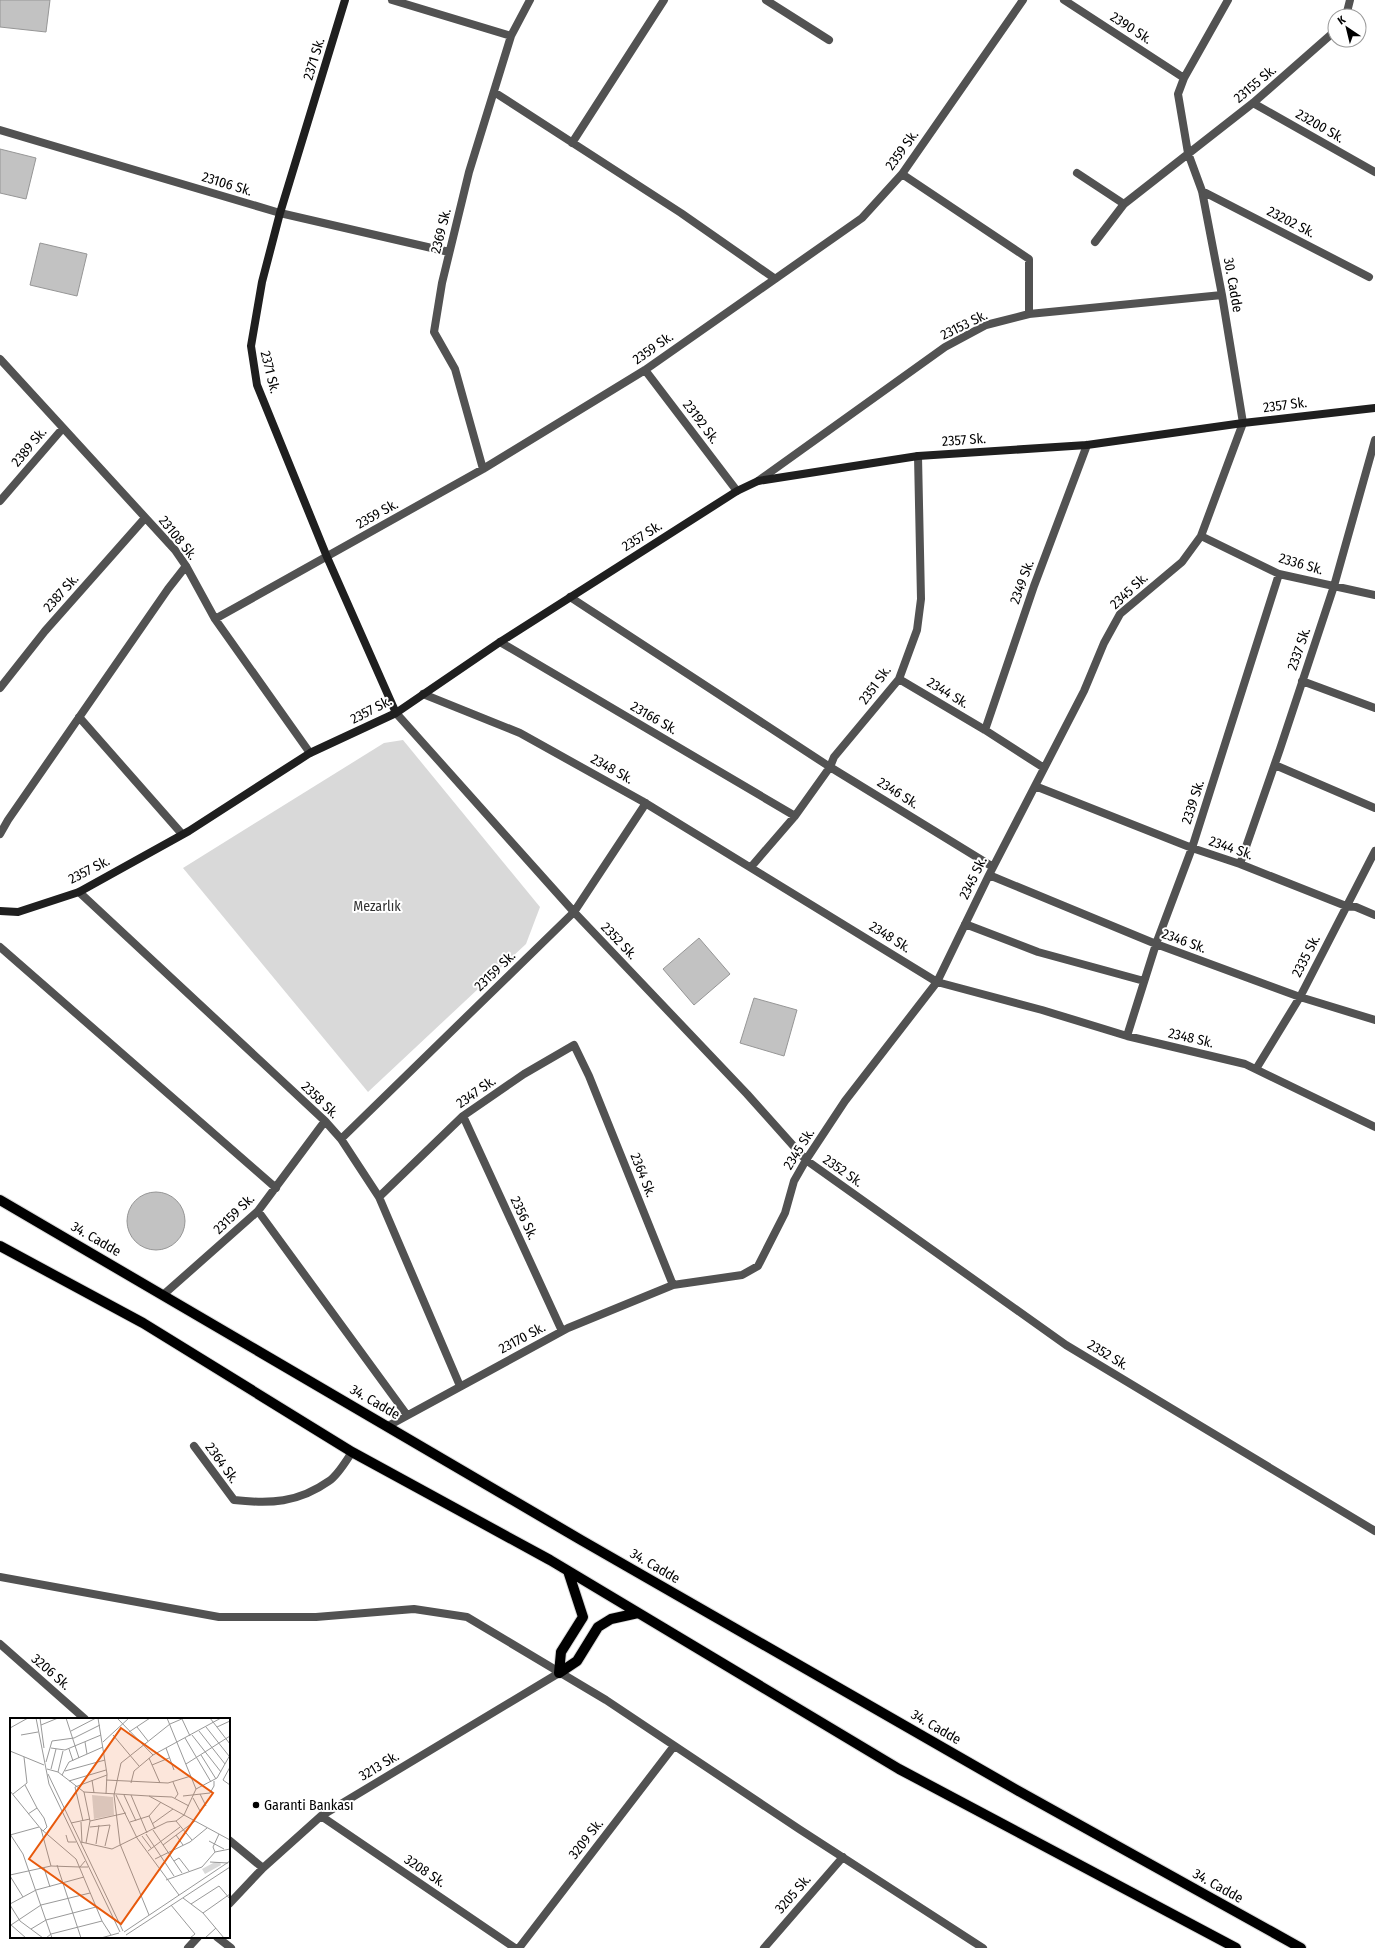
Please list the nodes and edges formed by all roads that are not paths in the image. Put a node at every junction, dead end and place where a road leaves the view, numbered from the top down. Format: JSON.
{"nodes":[{"id":1,"x":345,"y":0,"type":"edge"},
{"id":2,"x":392,"y":0,"type":"edge"},
{"id":3,"x":530,"y":0,"type":"edge"},
{"id":4,"x":664,"y":0,"type":"edge"},
{"id":5,"x":766,"y":0,"type":"edge"},
{"id":6,"x":1023,"y":0,"type":"edge"},
{"id":7,"x":1064,"y":0,"type":"edge"},
{"id":8,"x":1228,"y":0,"type":"edge"},
{"id":9,"x":511,"y":36,"type":"junction"},
{"id":10,"x":1327,"y":39,"type":"edge"},
{"id":11,"x":829,"y":40,"type":"dead end"},
{"id":12,"x":1184,"y":78,"type":"junction"},
{"id":13,"x":494,"y":92,"type":"junction"},
{"id":14,"x":1253,"y":103,"type":"junction"},
{"id":15,"x":0,"y":130,"type":"edge"},
{"id":16,"x":572,"y":143,"type":"junction"},
{"id":17,"x":1188,"y":153,"type":"junction"},
{"id":18,"x":1375,"y":172,"type":"edge"},
{"id":19,"x":1078,"y":173,"type":"dead end"},
{"id":20,"x":902,"y":174,"type":"junction"},
{"id":21,"x":1202,"y":191,"type":"junction"},
{"id":22,"x":1124,"y":204,"type":"junction"},
{"id":23,"x":280,"y":213,"type":"junction"},
{"id":24,"x":1095,"y":242,"type":"dead end"},
{"id":25,"x":449,"y":252,"type":"junction"},
{"id":26,"x":1369,"y":277,"type":"dead end"},
{"id":27,"x":774,"y":278,"type":"junction"},
{"id":28,"x":1222,"y":295,"type":"junction"},
{"id":29,"x":1029,"y":314,"type":"junction"},
{"id":30,"x":0,"y":359,"type":"edge"},
{"id":31,"x":645,"y":370,"type":"junction"},
{"id":32,"x":1375,"y":408,"type":"edge"},
{"id":33,"x":1243,"y":423,"type":"junction"},
{"id":34,"x":63,"y":428,"type":"junction"},
{"id":35,"x":1375,"y":440,"type":"edge"},
{"id":36,"x":1087,"y":445,"type":"junction"},
{"id":37,"x":918,"y":456,"type":"junction"},
{"id":38,"x":483,"y":469,"type":"junction"},
{"id":39,"x":758,"y":481,"type":"junction"},
{"id":40,"x":737,"y":490,"type":"junction"},
{"id":41,"x":0,"y":501,"type":"edge"},
{"id":42,"x":146,"y":518,"type":"junction"},
{"id":43,"x":1202,"y":536,"type":"junction"},
{"id":44,"x":327,"y":557,"type":"junction"},
{"id":45,"x":186,"y":566,"type":"junction"},
{"id":46,"x":1279,"y":574,"type":"junction"},
{"id":47,"x":1334,"y":586,"type":"junction"},
{"id":48,"x":1375,"y":595,"type":"edge"},
{"id":49,"x":570,"y":597,"type":"junction"},
{"id":50,"x":215,"y":620,"type":"junction"},
{"id":51,"x":500,"y":642,"type":"junction"},
{"id":52,"x":899,"y":679,"type":"junction"},
{"id":53,"x":1302,"y":682,"type":"junction"},
{"id":54,"x":0,"y":688,"type":"edge"},
{"id":55,"x":423,"y":694,"type":"junction"},
{"id":56,"x":1375,"y":708,"type":"edge"},
{"id":57,"x":396,"y":713,"type":"junction"},
{"id":58,"x":80,"y":717,"type":"junction"},
{"id":59,"x":985,"y":730,"type":"junction"},
{"id":60,"x":310,"y":753,"type":"junction"},
{"id":61,"x":1275,"y":765,"type":"junction"},
{"id":62,"x":830,"y":767,"type":"junction"},
{"id":63,"x":1044,"y":768,"type":"junction"},
{"id":64,"x":1035,"y":786,"type":"junction"},
{"id":65,"x":646,"y":803,"type":"junction"},
{"id":66,"x":1375,"y":808,"type":"edge"},
{"id":67,"x":795,"y":816,"type":"junction"},
{"id":68,"x":0,"y":834,"type":"edge"},
{"id":69,"x":182,"y":834,"type":"junction"},
{"id":70,"x":1192,"y":848,"type":"junction"},
{"id":71,"x":1375,"y":851,"type":"edge"},
{"id":72,"x":1240,"y":864,"type":"junction"},
{"id":73,"x":993,"y":867,"type":"junction"},
{"id":74,"x":751,"y":868,"type":"junction"},
{"id":75,"x":989,"y":875,"type":"junction"},
{"id":76,"x":79,"y":892,"type":"junction"},
{"id":77,"x":1346,"y":906,"type":"junction"},
{"id":78,"x":0,"y":911,"type":"edge"},
{"id":79,"x":574,"y":912,"type":"junction"},
{"id":80,"x":1375,"y":915,"type":"edge"},
{"id":81,"x":965,"y":924,"type":"junction"},
{"id":82,"x":1156,"y":944,"type":"junction"},
{"id":83,"x":0,"y":946,"type":"edge"},
{"id":84,"x":1144,"y":981,"type":"junction"},
{"id":85,"x":937,"y":982,"type":"junction"},
{"id":86,"x":1300,"y":997,"type":"junction"},
{"id":87,"x":1375,"y":1020,"type":"edge"},
{"id":88,"x":1127,"y":1036,"type":"junction"},
{"id":89,"x":1256,"y":1069,"type":"junction"},
{"id":90,"x":589,"y":1076,"type":"joint"},
{"id":91,"x":463,"y":1116,"type":"junction"},
{"id":92,"x":325,"y":1121,"type":"junction"},
{"id":93,"x":1375,"y":1127,"type":"edge"},
{"id":94,"x":341,"y":1139,"type":"junction"},
{"id":95,"x":806,"y":1160,"type":"junction"},
{"id":96,"x":276,"y":1188,"type":"junction"},
{"id":97,"x":379,"y":1198,"type":"junction"},
{"id":98,"x":0,"y":1200,"type":"edge"},
{"id":99,"x":258,"y":1211,"type":"junction"},
{"id":100,"x":0,"y":1246,"type":"edge"},
{"id":101,"x":673,"y":1285,"type":"junction"},
{"id":102,"x":164,"y":1295,"type":"junction"},
{"id":103,"x":562,"y":1332,"type":"junction"},
{"id":104,"x":460,"y":1386,"type":"junction"},
{"id":105,"x":407,"y":1415,"type":"junction"},
{"id":106,"x":388,"y":1426,"type":"junction"},
{"id":107,"x":194,"y":1446,"type":"dead end"},
{"id":108,"x":352,"y":1452,"type":"junction"},
{"id":109,"x":1375,"y":1531,"type":"edge"},
{"id":110,"x":568,"y":1570,"type":"junction"},
{"id":111,"x":0,"y":1576,"type":"edge"},
{"id":112,"x":638,"y":1613,"type":"junction"},
{"id":113,"x":0,"y":1644,"type":"edge"},
{"id":114,"x":559,"y":1673,"type":"junction"},
{"id":115,"x":84,"y":1718,"type":"edge"},
{"id":116,"x":674,"y":1746,"type":"junction"},
{"id":117,"x":321,"y":1816,"type":"junction"},
{"id":118,"x":230,"y":1841,"type":"edge"},
{"id":119,"x":843,"y":1857,"type":"junction"},
{"id":120,"x":263,"y":1868,"type":"junction"},
{"id":121,"x":230,"y":1903,"type":"edge"},
{"id":122,"x":197,"y":1938,"type":"edge"},
{"id":123,"x":218,"y":1938,"type":"edge"},
{"id":124,"x":188,"y":1948,"type":"edge"},
{"id":125,"x":231,"y":1948,"type":"edge"},
{"id":126,"x":515,"y":1948,"type":"edge"},
{"id":127,"x":519,"y":1948,"type":"edge"},
{"id":128,"x":764,"y":1948,"type":"edge"},
{"id":129,"x":983,"y":1948,"type":"edge"},
{"id":130,"x":1236,"y":1948,"type":"edge"},
{"id":131,"x":1300,"y":1948,"type":"edge"}],
"edges":[{"from":1,"to":23,"type":"street","name":"2371 Sk."},
{"from":2,"to":9,"type":"street"},
{"from":3,"to":9,"type":"street","name":"2369 Sk."},
{"from":4,"to":16,"type":"street"},
{"from":5,"to":11,"type":"street"},
{"from":6,"to":20,"type":"street","name":"2359 Sk."},
{"from":7,"to":12,"type":"street","name":"2390 Sk."},
{"from":8,"to":12,"type":"street"},
{"from":9,"to":13,"type":"street","name":"2369 Sk."},
{"from":10,"to":14,"type":"street","name":"23155 Sk."},
{"from":12,"to":17,"type":"street"},
{"from":13,"to":16,"type":"street"},
{"from":13,"to":25,"type":"street","name":"2369 Sk."},
{"from":14,"to":17,"type":"street","name":"23155 Sk."},
{"from":14,"to":18,"type":"street","name":"23200 Sk."},
{"from":15,"to":23,"type":"street","name":"23106 Sk."},
{"from":16,"to":27,"type":"street"},
{"from":17,"to":21,"type":"street","name":"30. Cadde"},
{"from":17,"to":22,"type":"street"},
{"from":19,"to":22,"type":"street"},
{"from":20,"to":27,"type":"street","name":"2359 Sk."},
{"from":20,"to":29,"type":"street"},
{"from":21,"to":26,"type":"street","name":"23202 Sk."},
{"from":21,"to":28,"type":"street","name":"30. Cadde"},
{"from":22,"to":24,"type":"street"},
{"from":23,"to":25,"type":"street","name":"23106 Sk."},
{"from":23,"to":44,"type":"street","name":"2371 Sk."},
{"from":25,"to":38,"type":"street","name":"2369 Sk."},
{"from":27,"to":31,"type":"street","name":"2359 Sk."},
{"from":28,"to":29,"type":"street","name":"23153 Sk."},
{"from":28,"to":33,"type":"street","name":"30. Cadde"},
{"from":29,"to":39,"type":"street","name":"23153 Sk."},
{"from":30,"to":34,"type":"street","name":"23108 Sk."},
{"from":31,"to":38,"type":"street","name":"2359 Sk."},
{"from":31,"to":40,"type":"street","name":"23192 Sk."},
{"from":32,"to":33,"type":"street","name":"2357 Sk."},
{"from":33,"to":36,"type":"street","name":"2357 Sk."},
{"from":33,"to":43,"type":"street","name":"2345 Sk."},
{"from":34,"to":41,"type":"street","name":"2389 Sk."},
{"from":34,"to":42,"type":"street","name":"23108 Sk."},
{"from":35,"to":47,"type":"street","name":"2337 Sk."},
{"from":36,"to":37,"type":"street","name":"2357 Sk."},
{"from":36,"to":59,"type":"street","name":"2349 Sk."},
{"from":37,"to":39,"type":"street","name":"2357 Sk."},
{"from":37,"to":52,"type":"street","name":"2351 Sk."},
{"from":38,"to":44,"type":"street","name":"2359 Sk."},
{"from":39,"to":40,"type":"street","name":"2357 Sk."},
{"from":40,"to":49,"type":"street","name":"2357 Sk."},
{"from":42,"to":45,"type":"street","name":"23108 Sk."},
{"from":42,"to":54,"type":"street","name":"2387 Sk."},
{"from":43,"to":46,"type":"street","name":"2336 Sk."},
{"from":43,"to":63,"type":"street","name":"2345 Sk."},
{"from":44,"to":50,"type":"street","name":"2359 Sk."},
{"from":44,"to":57,"type":"street","name":"2371 Sk."},
{"from":45,"to":50,"type":"street","name":"23108 Sk."},
{"from":45,"to":58,"type":"street"},
{"from":46,"to":47,"type":"street","name":"2336 Sk."},
{"from":46,"to":70,"type":"street","name":"2339 Sk."},
{"from":47,"to":48,"type":"street","name":"2336 Sk."},
{"from":47,"to":53,"type":"street","name":"2337 Sk."},
{"from":49,"to":51,"type":"street","name":"2357 Sk."},
{"from":49,"to":62,"type":"street","name":"2346 Sk."},
{"from":50,"to":60,"type":"street","name":"23108 Sk."},
{"from":51,"to":55,"type":"street","name":"2357 Sk."},
{"from":51,"to":67,"type":"street","name":"23166 Sk."},
{"from":52,"to":59,"type":"street","name":"2344 Sk."},
{"from":52,"to":62,"type":"street","name":"2351 Sk."},
{"from":53,"to":56,"type":"street"},
{"from":53,"to":61,"type":"street","name":"2337 Sk."},
{"from":55,"to":57,"type":"street","name":"2357 Sk."},
{"from":55,"to":65,"type":"street","name":"2348 Sk."},
{"from":57,"to":60,"type":"street","name":"2357 Sk."},
{"from":57,"to":79,"type":"street","name":"2352 Sk."},
{"from":58,"to":68,"type":"street"},
{"from":58,"to":69,"type":"street"},
{"from":59,"to":63,"type":"street","name":"2344 Sk."},
{"from":60,"to":69,"type":"street","name":"2357 Sk."},
{"from":61,"to":66,"type":"street"},
{"from":61,"to":72,"type":"street","name":"2337 Sk."},
{"from":62,"to":67,"type":"street","name":"2351 Sk."},
{"from":62,"to":73,"type":"street","name":"2346 Sk."},
{"from":63,"to":64,"type":"street","name":"2345 Sk."},
{"from":64,"to":70,"type":"street","name":"2344 Sk."},
{"from":64,"to":73,"type":"street","name":"2345 Sk."},
{"from":65,"to":74,"type":"street","name":"2348 Sk."},
{"from":65,"to":79,"type":"street","name":"23159 Sk."},
{"from":67,"to":74,"type":"street","name":"2351 Sk."},
{"from":69,"to":76,"type":"street","name":"2357 Sk."},
{"from":70,"to":72,"type":"street","name":"2344 Sk."},
{"from":70,"to":82,"type":"street","name":"2339 Sk."},
{"from":71,"to":77,"type":"street","name":"2335 Sk."},
{"from":72,"to":77,"type":"street","name":"2344 Sk."},
{"from":73,"to":75,"type":"street","name":"2345 Sk."},
{"from":74,"to":85,"type":"street","name":"2348 Sk."},
{"from":75,"to":81,"type":"street","name":"2345 Sk."},
{"from":75,"to":82,"type":"street","name":"2346 Sk."},
{"from":76,"to":78,"type":"street","name":"2357 Sk."},
{"from":76,"to":92,"type":"street","name":"2358 Sk."},
{"from":77,"to":80,"type":"street","name":"2344 Sk."},
{"from":77,"to":86,"type":"street","name":"2335 Sk."},
{"from":79,"to":94,"type":"street","name":"23159 Sk."},
{"from":79,"to":95,"type":"street","name":"2352 Sk."},
{"from":81,"to":84,"type":"street"},
{"from":81,"to":85,"type":"street","name":"2345 Sk."},
{"from":82,"to":84,"type":"street","name":"2339 Sk."},
{"from":82,"to":86,"type":"street","name":"2346 Sk."},
{"from":83,"to":96,"type":"street"},
{"from":84,"to":88,"type":"street","name":"2339 Sk."},
{"from":85,"to":88,"type":"street","name":"2348 Sk."},
{"from":85,"to":95,"type":"street","name":"2345 Sk."},
{"from":86,"to":87,"type":"street","name":"2346 Sk."},
{"from":86,"to":89,"type":"street","name":"2335 Sk."},
{"from":88,"to":89,"type":"street","name":"2348 Sk."},
{"from":89,"to":93,"type":"street","name":"2348 Sk."},
{"from":90,"to":91,"type":"street","name":"2347 Sk."},
{"from":90,"to":101,"type":"street","name":"2364 Sk."},
{"from":91,"to":97,"type":"street","name":"2347 Sk."},
{"from":91,"to":103,"type":"street","name":"2356 Sk."},
{"from":92,"to":94,"type":"street","name":"2358 Sk."},
{"from":92,"to":96,"type":"street","name":"23159 Sk."},
{"from":94,"to":97,"type":"street","name":"2358 Sk."},
{"from":95,"to":101,"type":"street","name":"2345 Sk."},
{"from":95,"to":109,"type":"street","name":"2352 Sk."},
{"from":96,"to":99,"type":"street","name":"23159 Sk."},
{"from":97,"to":104,"type":"street","name":"2358 Sk."},
{"from":98,"to":102,"type":"main road","name":"34. Cadde"},
{"from":99,"to":102,"type":"street","name":"23159 Sk."},
{"from":99,"to":105,"type":"street"},
{"from":100,"to":108,"type":"main road"},
{"from":101,"to":103,"type":"street","name":"23170 Sk."},
{"from":102,"to":106,"type":"main road","name":"34. Cadde"},
{"from":103,"to":104,"type":"street","name":"23170 Sk."},
{"from":104,"to":105,"type":"street","name":"23170 Sk."},
{"from":105,"to":106,"type":"street","name":"23170 Sk."},
{"from":106,"to":131,"type":"main road","name":"34. Cadde"},
{"from":107,"to":108,"type":"street","name":"2364 Sk."},
{"from":108,"to":110,"type":"main road"},
{"from":110,"to":112,"type":"main road"},
{"from":110,"to":114,"type":"main road"},
{"from":111,"to":114,"type":"street"},
{"from":112,"to":114,"type":"main road"},
{"from":112,"to":130,"type":"main road"},
{"from":113,"to":115,"type":"street","name":"3206 Sk."},
{"from":114,"to":116,"type":"street"},
{"from":114,"to":117,"type":"street","name":"3213 Sk."},
{"from":116,"to":119,"type":"street"},
{"from":116,"to":127,"type":"street","name":"3209 Sk."},
{"from":117,"to":120,"type":"street","name":"3213 Sk."},
{"from":117,"to":126,"type":"street","name":"3208 Sk."},
{"from":118,"to":120,"type":"street"},
{"from":119,"to":128,"type":"street","name":"3205 Sk."},
{"from":119,"to":129,"type":"street"},
{"from":120,"to":121,"type":"street","name":"3213 Sk."},
{"from":122,"to":124,"type":"street"},
{"from":123,"to":125,"type":"street"}]}
